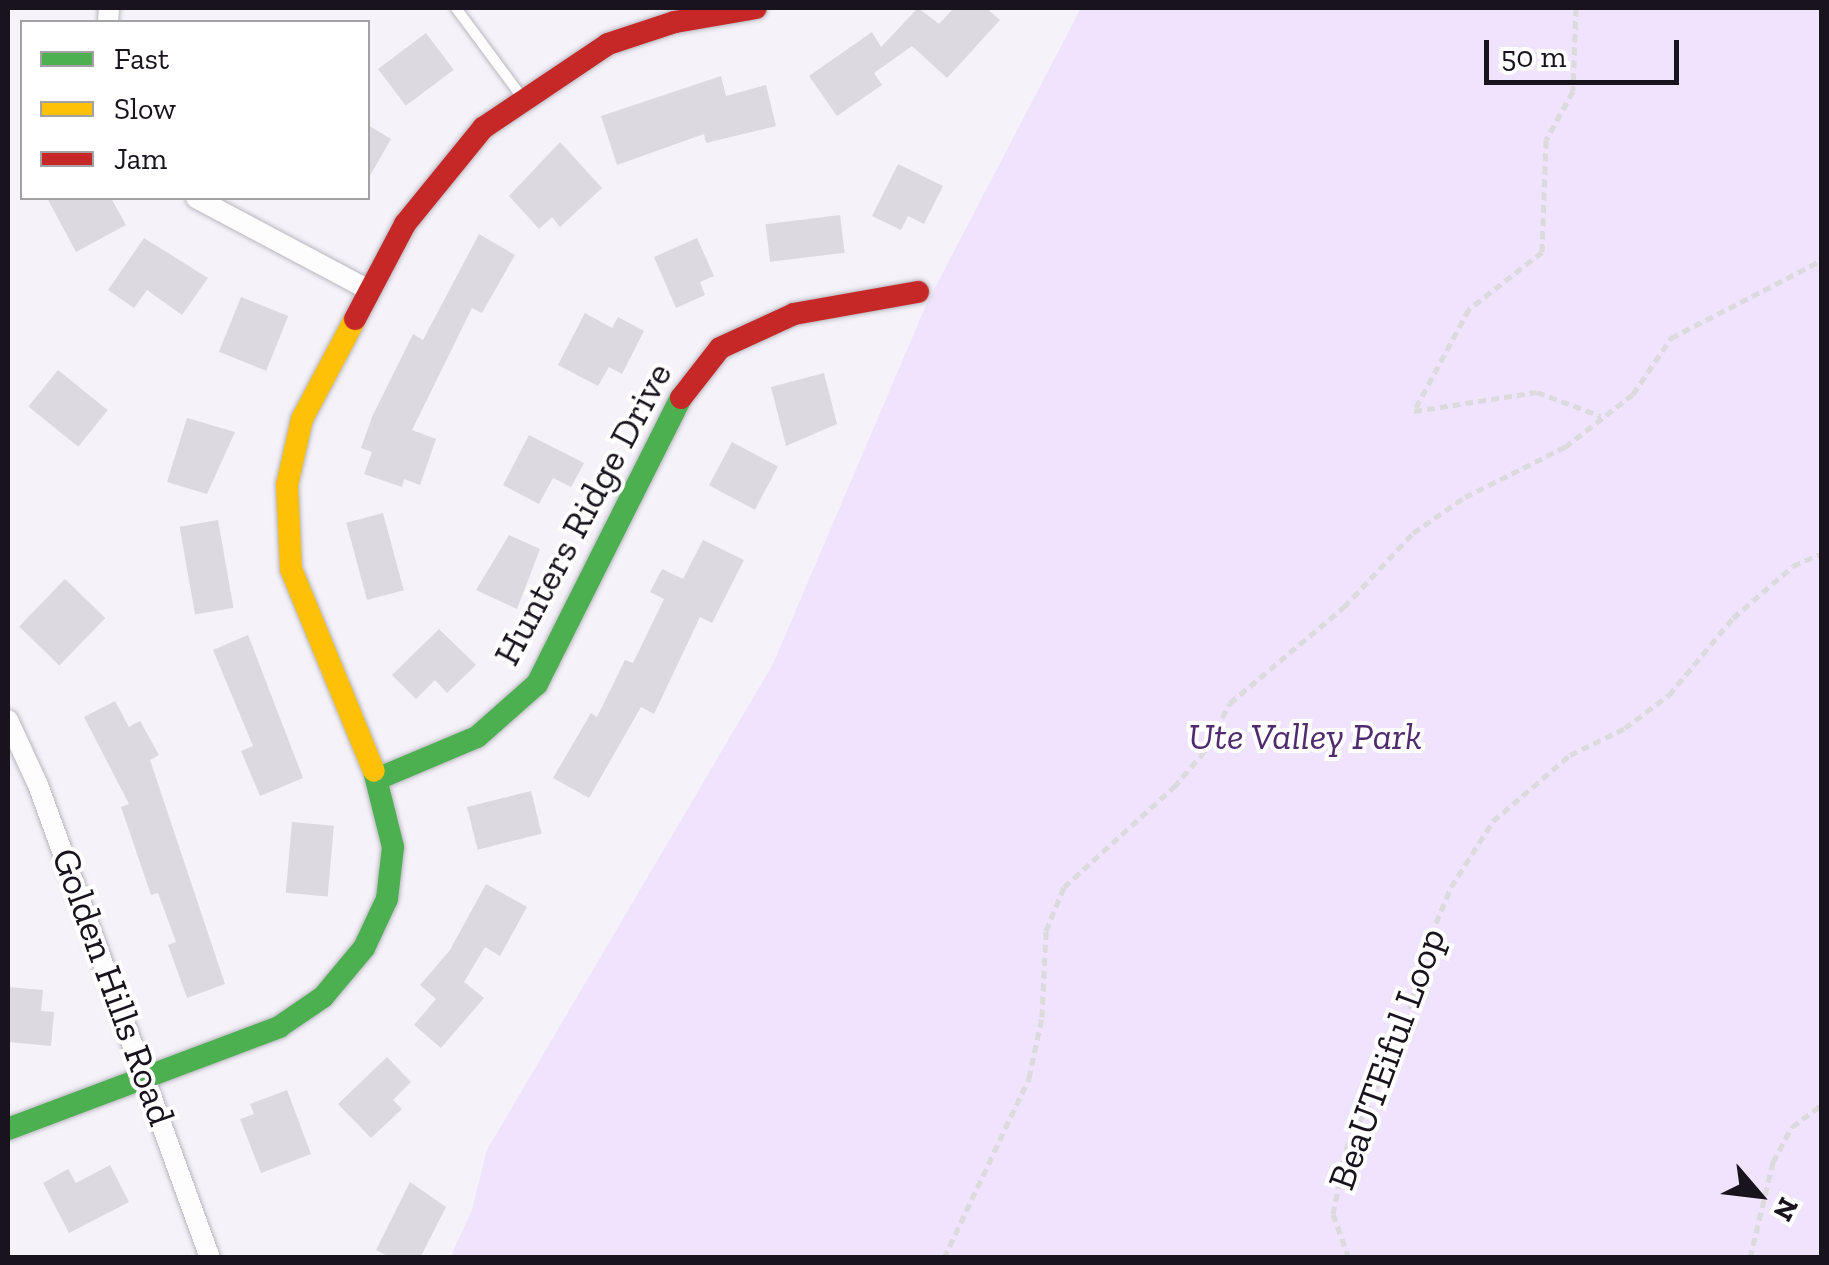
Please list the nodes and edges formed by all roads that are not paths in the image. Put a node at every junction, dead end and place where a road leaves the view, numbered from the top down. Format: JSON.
{"nodes":[{"id":1,"x":456,"y":8,"type":"edge"},
{"id":2,"x":756,"y":8,"type":"edge"},
{"id":3,"x":521,"y":97,"type":"junction"},
{"id":4,"x":200,"y":200,"type":"edge"},
{"id":5,"x":369,"y":290,"type":"junction"},
{"id":6,"x":918,"y":292,"type":"dead end"},
{"id":7,"x":8,"y":720,"type":"edge"},
{"id":8,"x":378,"y":779,"type":"junction"},
{"id":9,"x":146,"y":1075,"type":"junction"},
{"id":10,"x":8,"y":1129,"type":"edge"},
{"id":11,"x":210,"y":1258,"type":"edge"}],
"edges":[{"from":1,"to":3,"type":"lane"},
{"from":2,"to":3,"type":"street"},
{"from":3,"to":5,"type":"street"},
{"from":4,"to":5,"type":"street"},
{"from":5,"to":8,"type":"street"},
{"from":6,"to":8,"type":"street","name":"Hunters Ridge Drive"},
{"from":7,"to":9,"type":"street","name":"Golden Hills Road"},
{"from":8,"to":9,"type":"street"},
{"from":9,"to":10,"type":"street"},
{"from":9,"to":11,"type":"street","name":"Golden Hills Road"}]}
